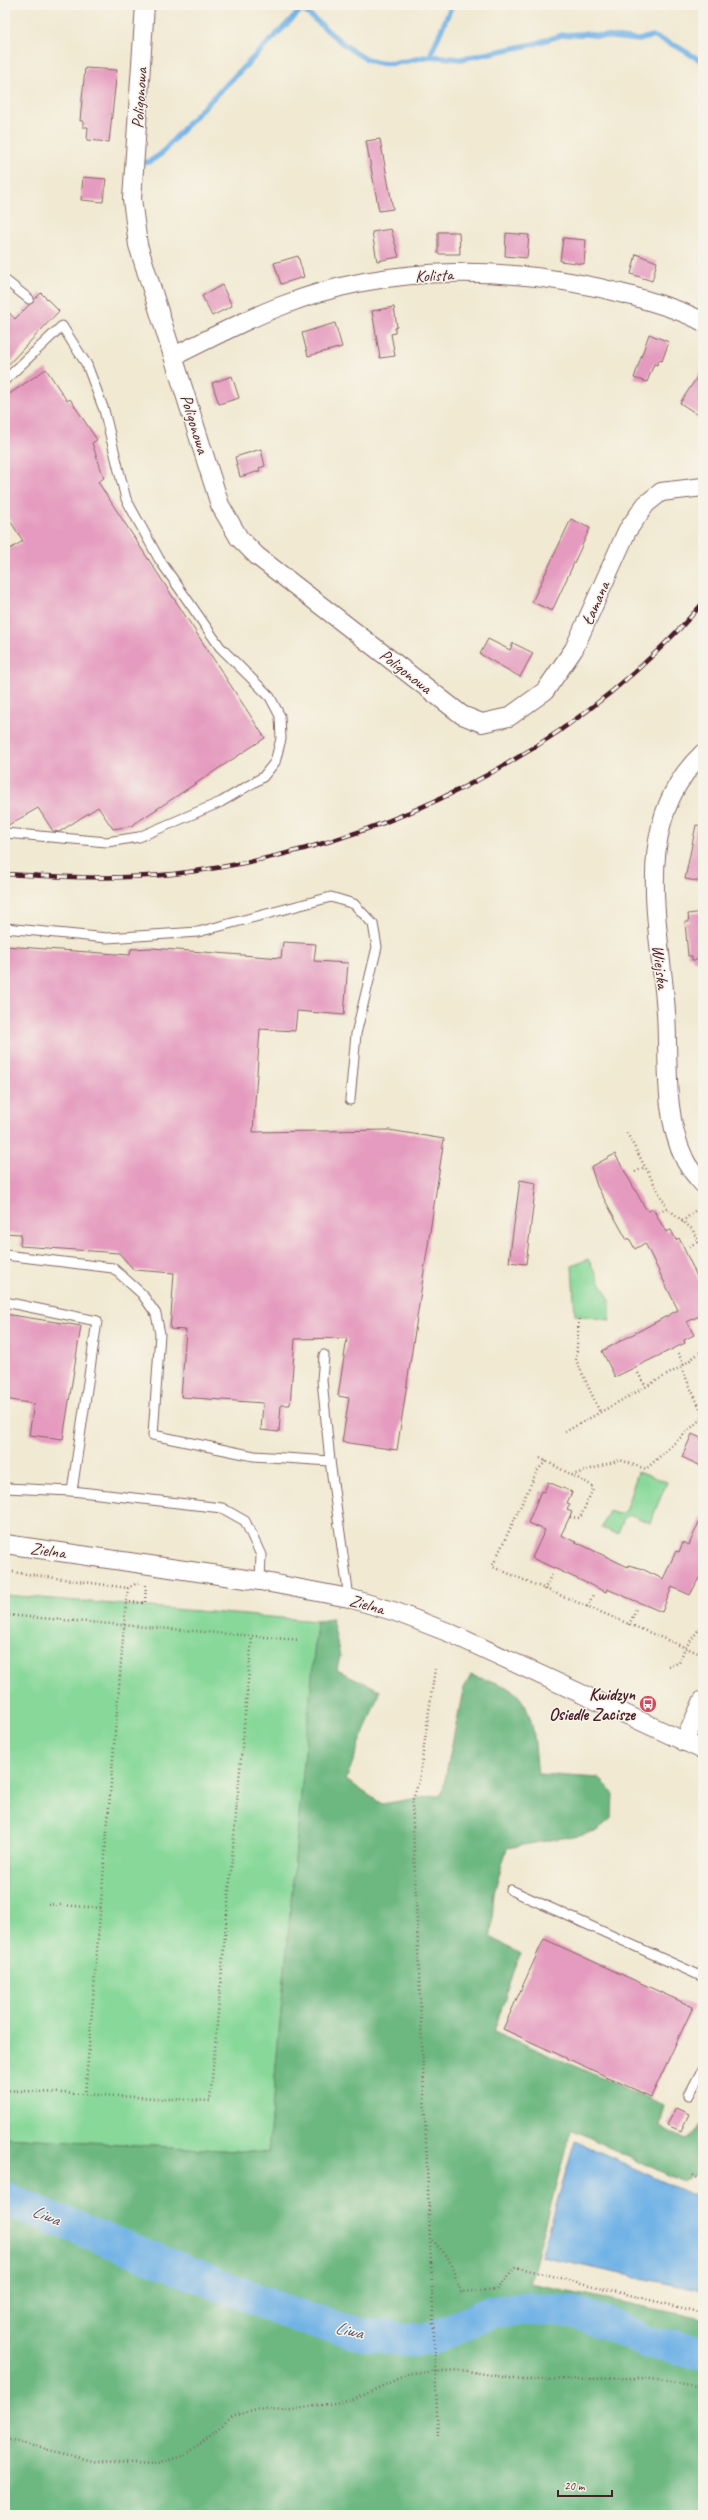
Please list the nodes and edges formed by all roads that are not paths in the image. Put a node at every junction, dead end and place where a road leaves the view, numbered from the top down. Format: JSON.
{"nodes":[{"id":1,"x":145,"y":5,"type":"edge"},
{"id":2,"x":5,"y":280,"type":"edge"},
{"id":3,"x":29,"y":299,"type":"dead end"},
{"id":4,"x":703,"y":322,"type":"edge"},
{"id":5,"x":174,"y":356,"type":"junction"},
{"id":6,"x":5,"y":380,"type":"edge"},
{"id":7,"x":703,"y":487,"type":"edge"},
{"id":8,"x":482,"y":723,"type":"joint"},
{"id":9,"x":703,"y":753,"type":"edge"},
{"id":10,"x":5,"y":834,"type":"edge"},
{"id":11,"x":5,"y":928,"type":"edge"},
{"id":12,"x":350,"y":1100,"type":"dead end"},
{"id":13,"x":703,"y":1184,"type":"edge"},
{"id":14,"x":5,"y":1255,"type":"edge"},
{"id":15,"x":5,"y":1302,"type":"edge"},
{"id":16,"x":324,"y":1355,"type":"dead end"},
{"id":17,"x":330,"y":1461,"type":"junction"},
{"id":18,"x":5,"y":1488,"type":"edge"},
{"id":19,"x":72,"y":1491,"type":"junction"},
{"id":20,"x":5,"y":1544,"type":"edge"},
{"id":21,"x":260,"y":1581,"type":"junction"},
{"id":22,"x":349,"y":1598,"type":"junction"},
{"id":23,"x":703,"y":1700,"type":"edge"},
{"id":24,"x":684,"y":1742,"type":"junction"},
{"id":25,"x":703,"y":1750,"type":"edge"},
{"id":26,"x":511,"y":1890,"type":"dead end"},
{"id":27,"x":703,"y":1977,"type":"edge"},
{"id":28,"x":703,"y":2068,"type":"edge"},
{"id":29,"x":689,"y":2096,"type":"dead end"}],
"edges":[{"from":1,"to":5,"type":"street","name":"Poligonowa"},
{"from":2,"to":3,"type":"lane"},
{"from":4,"to":5,"type":"street","name":"Kolista"},
{"from":5,"to":8,"type":"street","name":"Poligonowa"},
{"from":6,"to":10,"type":"lane"},
{"from":7,"to":8,"type":"street","name":"Łamana"},
{"from":9,"to":13,"type":"street","name":"Wiejska"},
{"from":11,"to":12,"type":"lane"},
{"from":14,"to":17,"type":"lane"},
{"from":15,"to":19,"type":"lane"},
{"from":16,"to":17,"type":"lane"},
{"from":17,"to":22,"type":"lane"},
{"from":18,"to":19,"type":"lane"},
{"from":19,"to":21,"type":"lane"},
{"from":20,"to":21,"type":"street","name":"Zielna"},
{"from":21,"to":22,"type":"street","name":"Zielna"},
{"from":22,"to":24,"type":"street","name":"Zielna"},
{"from":23,"to":24,"type":"street"},
{"from":24,"to":25,"type":"street","name":"Zielna"},
{"from":26,"to":27,"type":"lane"},
{"from":28,"to":29,"type":"lane"}]}
